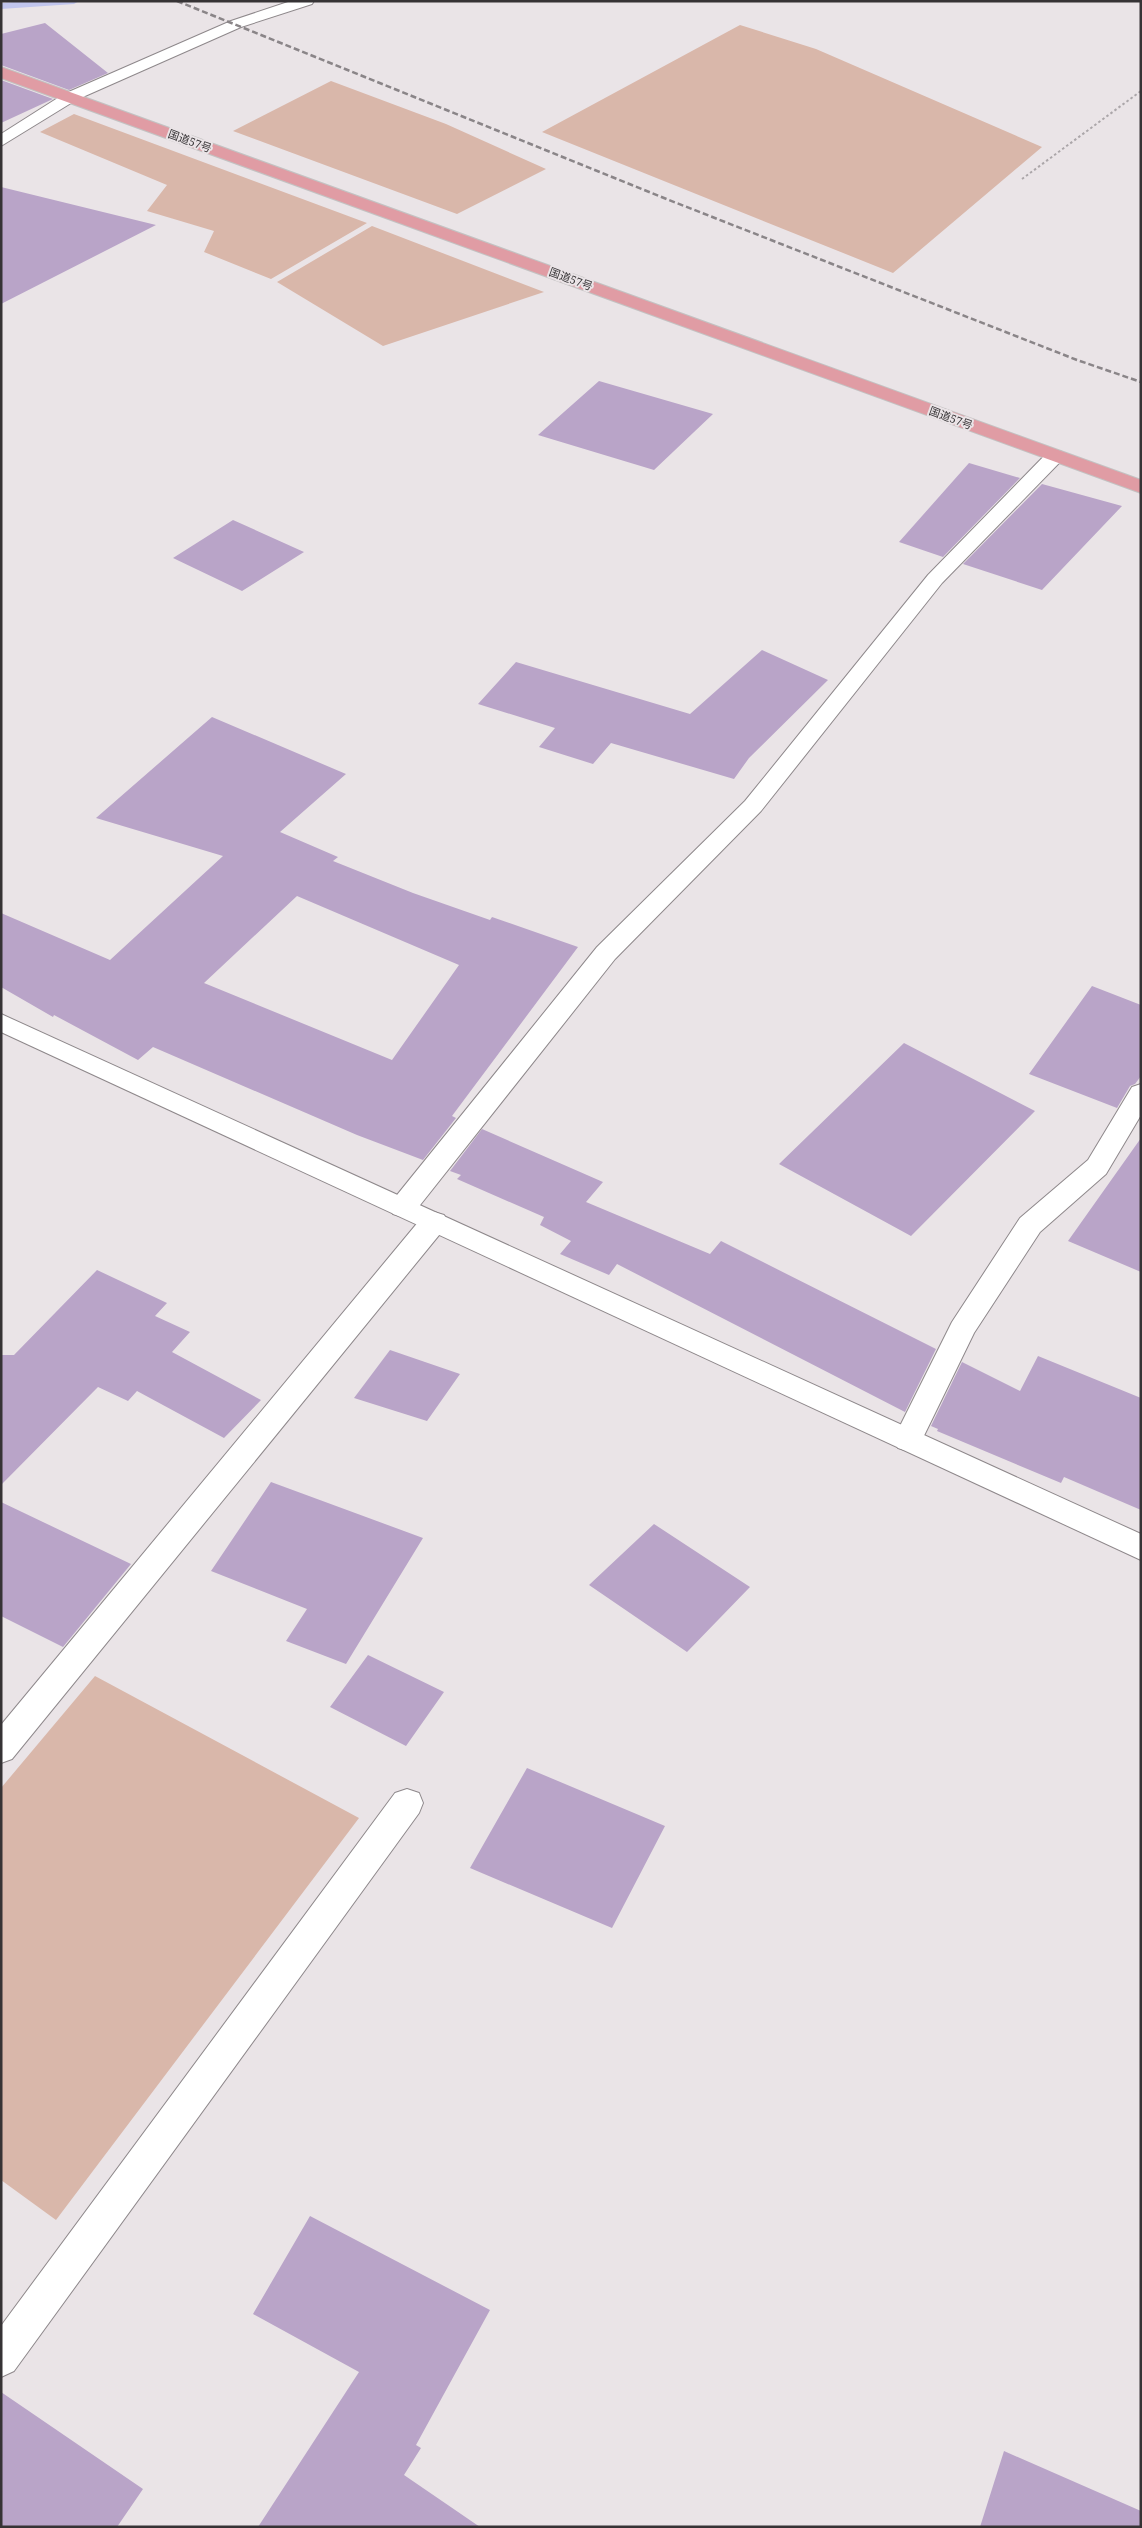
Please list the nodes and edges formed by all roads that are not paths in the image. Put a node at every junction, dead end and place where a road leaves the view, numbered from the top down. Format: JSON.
{"nodes":[{"id":1,"x":307,"y":1,"type":"edge"},
{"id":2,"x":1,"y":72,"type":"edge"},
{"id":3,"x":70,"y":97,"type":"junction"},
{"id":4,"x":1,"y":141,"type":"edge"},
{"id":5,"x":1055,"y":456,"type":"junction"},
{"id":6,"x":1141,"y":487,"type":"edge"},
{"id":7,"x":1,"y":1022,"type":"edge"},
{"id":8,"x":1141,"y":1093,"type":"edge"},
{"id":9,"x":402,"y":1207,"type":"junction"},
{"id":10,"x":434,"y":1222,"type":"junction"},
{"id":11,"x":908,"y":1440,"type":"junction"},
{"id":12,"x":1141,"y":1548,"type":"edge"},
{"id":13,"x":1,"y":1749,"type":"edge"},
{"id":14,"x":407,"y":1803,"type":"dead end"},
{"id":15,"x":1,"y":2358,"type":"edge"}],
"edges":[{"from":1,"to":3,"type":"street"},
{"from":2,"to":3,"type":"highway","name":"国道57号"},
{"from":3,"to":4,"type":"street"},
{"from":3,"to":5,"type":"highway","name":"国道57号"},
{"from":5,"to":6,"type":"highway","name":"国道57号"},
{"from":5,"to":9,"type":"street"},
{"from":7,"to":9,"type":"street"},
{"from":8,"to":11,"type":"street"},
{"from":9,"to":10,"type":"street"},
{"from":10,"to":11,"type":"street"},
{"from":10,"to":13,"type":"street"},
{"from":11,"to":12,"type":"street"},
{"from":14,"to":15,"type":"street"}]}
